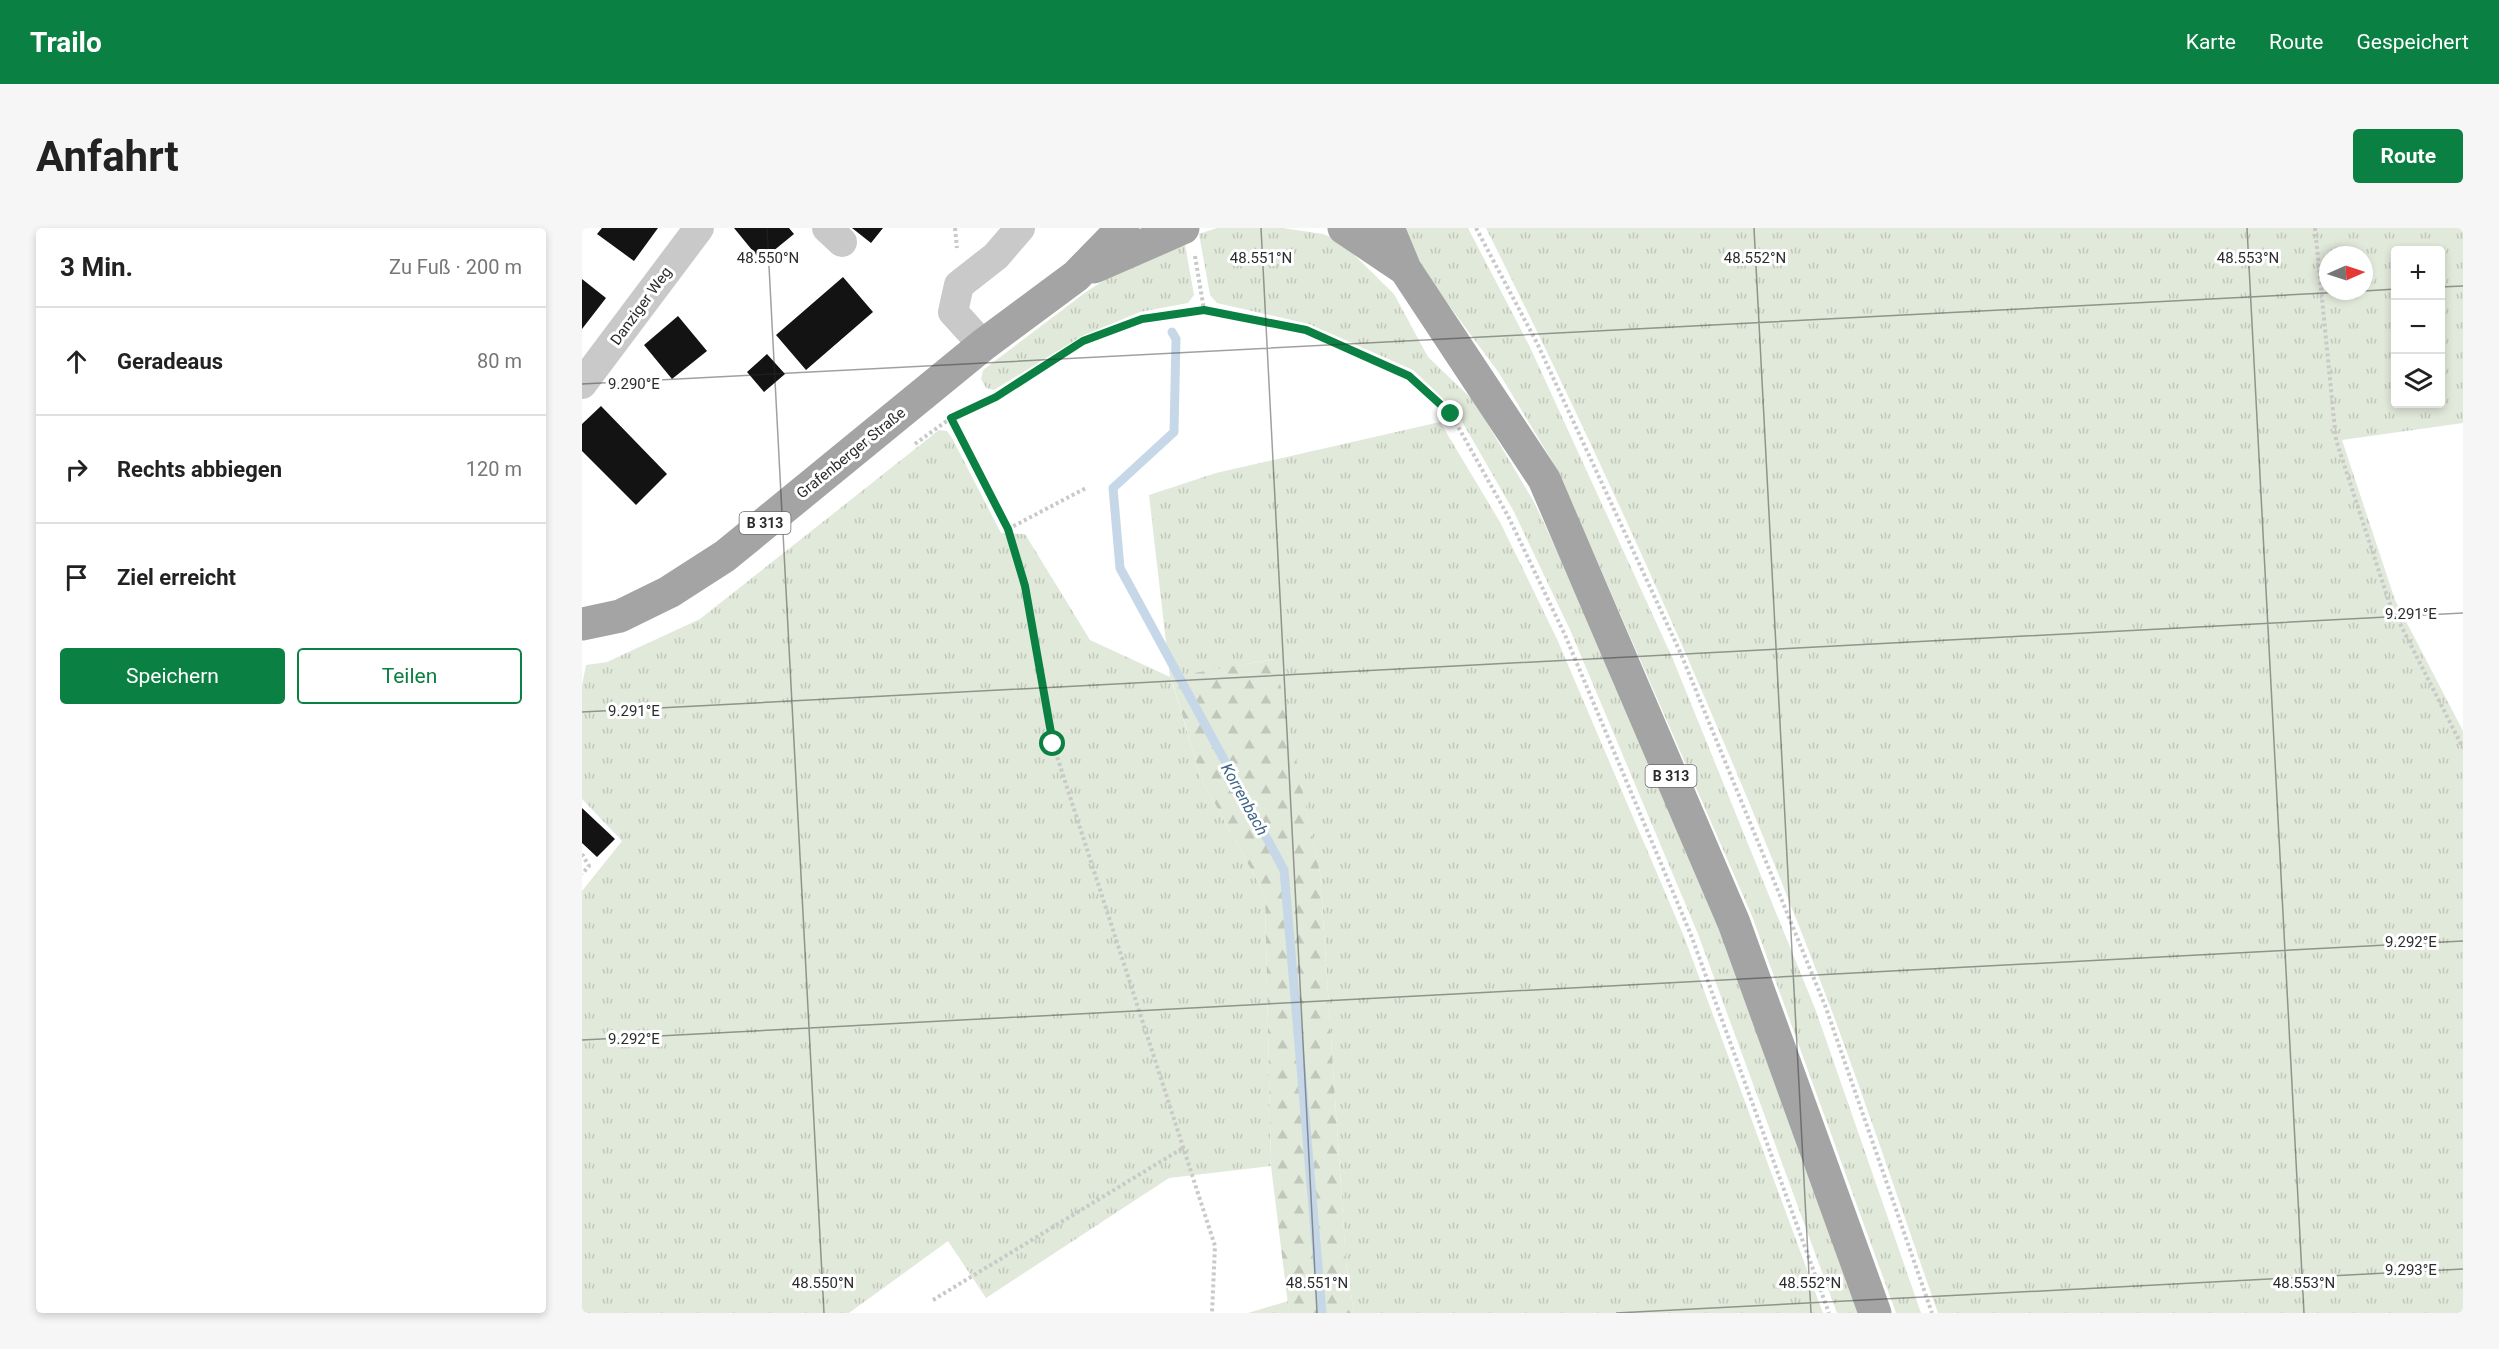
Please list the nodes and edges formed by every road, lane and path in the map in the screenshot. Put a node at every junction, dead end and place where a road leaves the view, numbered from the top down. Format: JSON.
{"nodes":[{"id":1,"x":699,"y":228,"type":"edge"},
{"id":2,"x":1020,"y":228,"type":"edge"},
{"id":3,"x":1123,"y":228,"type":"edge"},
{"id":4,"x":1344,"y":228,"type":"edge"},
{"id":5,"x":1388,"y":228,"type":"edge"},
{"id":6,"x":1476,"y":228,"type":"edge"},
{"id":7,"x":2314,"y":228,"type":"edge"},
{"id":8,"x":1188,"y":238,"type":"edge"},
{"id":9,"x":1405,"y":269,"type":"junction"},
{"id":10,"x":1076,"y":276,"type":"junction"},
{"id":11,"x":1204,"y":310,"type":"junction"},
{"id":12,"x":983,"y":345,"type":"junction"},
{"id":13,"x":582,"y":384,"type":"edge"},
{"id":14,"x":1086,"y":488,"type":"dead end"},
{"id":15,"x":1008,"y":529,"type":"junction"},
{"id":16,"x":582,"y":624,"type":"edge"},
{"id":17,"x":2463,"y":748,"type":"edge"},
{"id":18,"x":582,"y":854,"type":"edge"},
{"id":19,"x":582,"y":874,"type":"edge"},
{"id":20,"x":1183,"y":1148,"type":"junction"},
{"id":21,"x":933,"y":1300,"type":"dead end"},
{"id":22,"x":1212,"y":1313,"type":"edge"},
{"id":23,"x":1830,"y":1313,"type":"edge"},
{"id":24,"x":1875,"y":1313,"type":"edge"},
{"id":25,"x":1932,"y":1313,"type":"edge"}],
"edges":[{"from":1,"to":13,"type":"street","name":"Danziger Weg"},
{"from":2,"to":12,"type":"street"},
{"from":3,"to":10,"type":"main road","name":"Grafenberger Straße","number":"B 313"},
{"from":4,"to":9,"type":"main road","number":"B 313"},
{"from":5,"to":9,"type":"main road","number":"B 313"},
{"from":6,"to":25,"type":"path"},
{"from":7,"to":17,"type":"path"},
{"from":8,"to":10,"type":"main road","name":"Grafenberger Straße","number":"B 313"},
{"from":8,"to":11,"type":"path"},
{"from":9,"to":24,"type":"main road","number":"B 313"},
{"from":10,"to":12,"type":"main road","name":"Grafenberger Straße","number":"B 313"},
{"from":11,"to":15,"type":"path"},
{"from":11,"to":23,"type":"path"},
{"from":12,"to":16,"type":"main road","name":"Grafenberger Straße","number":"B 313"},
{"from":14,"to":15,"type":"path"},
{"from":15,"to":20,"type":"path"},
{"from":18,"to":19,"type":"path"},
{"from":20,"to":21,"type":"path"},
{"from":20,"to":22,"type":"path"}]}
